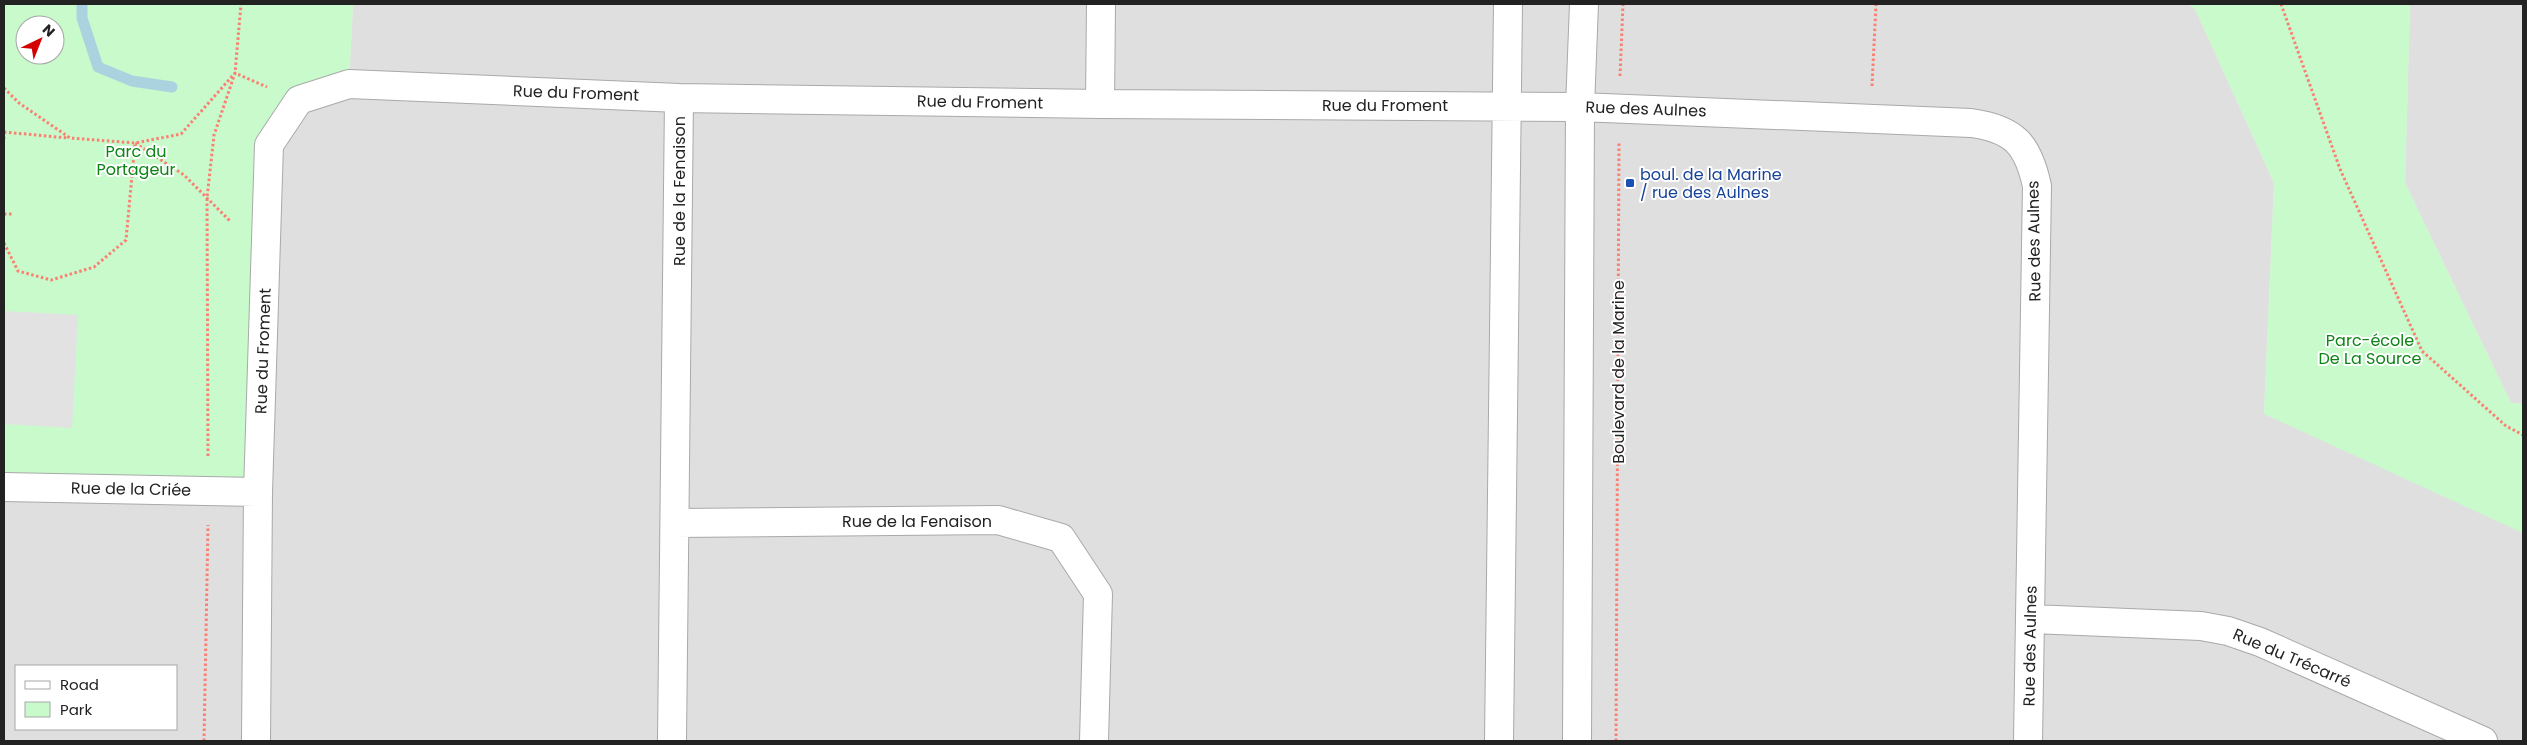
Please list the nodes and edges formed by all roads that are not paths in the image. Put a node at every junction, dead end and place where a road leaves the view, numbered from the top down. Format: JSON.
{"nodes":[{"id":1,"x":1101,"y":4,"type":"edge"},
{"id":2,"x":1508,"y":4,"type":"edge"},
{"id":3,"x":1584,"y":4,"type":"edge"},
{"id":4,"x":679,"y":98,"type":"junction"},
{"id":5,"x":1100,"y":104,"type":"junction"},
{"id":6,"x":1506,"y":106,"type":"junction"},
{"id":7,"x":1580,"y":106,"type":"junction"},
{"id":8,"x":4,"y":487,"type":"edge"},
{"id":9,"x":258,"y":492,"type":"junction"},
{"id":10,"x":676,"y":524,"type":"junction"},
{"id":11,"x":2030,"y":619,"type":"junction"},
{"id":12,"x":256,"y":741,"type":"edge"},
{"id":13,"x":672,"y":741,"type":"edge"},
{"id":14,"x":1094,"y":741,"type":"edge"},
{"id":15,"x":1499,"y":741,"type":"edge"},
{"id":16,"x":1577,"y":741,"type":"edge"},
{"id":17,"x":2028,"y":741,"type":"edge"},
{"id":18,"x":2483,"y":741,"type":"edge"}],
"edges":[{"from":1,"to":5,"type":"street"},
{"from":2,"to":6,"type":"street"},
{"from":3,"to":7,"type":"street"},
{"from":4,"to":5,"type":"street","name":"Rue du Froment"},
{"from":4,"to":9,"type":"street","name":"Rue du Froment"},
{"from":4,"to":10,"type":"street","name":"Rue de la Fenaison"},
{"from":5,"to":6,"type":"street","name":"Rue du Froment"},
{"from":6,"to":7,"type":"street","name":"Rue des Aulnes"},
{"from":6,"to":15,"type":"street"},
{"from":7,"to":11,"type":"street","name":"Rue des Aulnes"},
{"from":7,"to":16,"type":"street"},
{"from":8,"to":9,"type":"street","name":"Rue de la Criée"},
{"from":9,"to":12,"type":"street","name":"Rue du Froment"},
{"from":10,"to":13,"type":"street","name":"Rue de la Fenaison"},
{"from":10,"to":14,"type":"street","name":"Rue de la Fenaison"},
{"from":11,"to":17,"type":"street","name":"Rue des Aulnes"},
{"from":11,"to":18,"type":"street","name":"Rue du Trécarré"}]}
